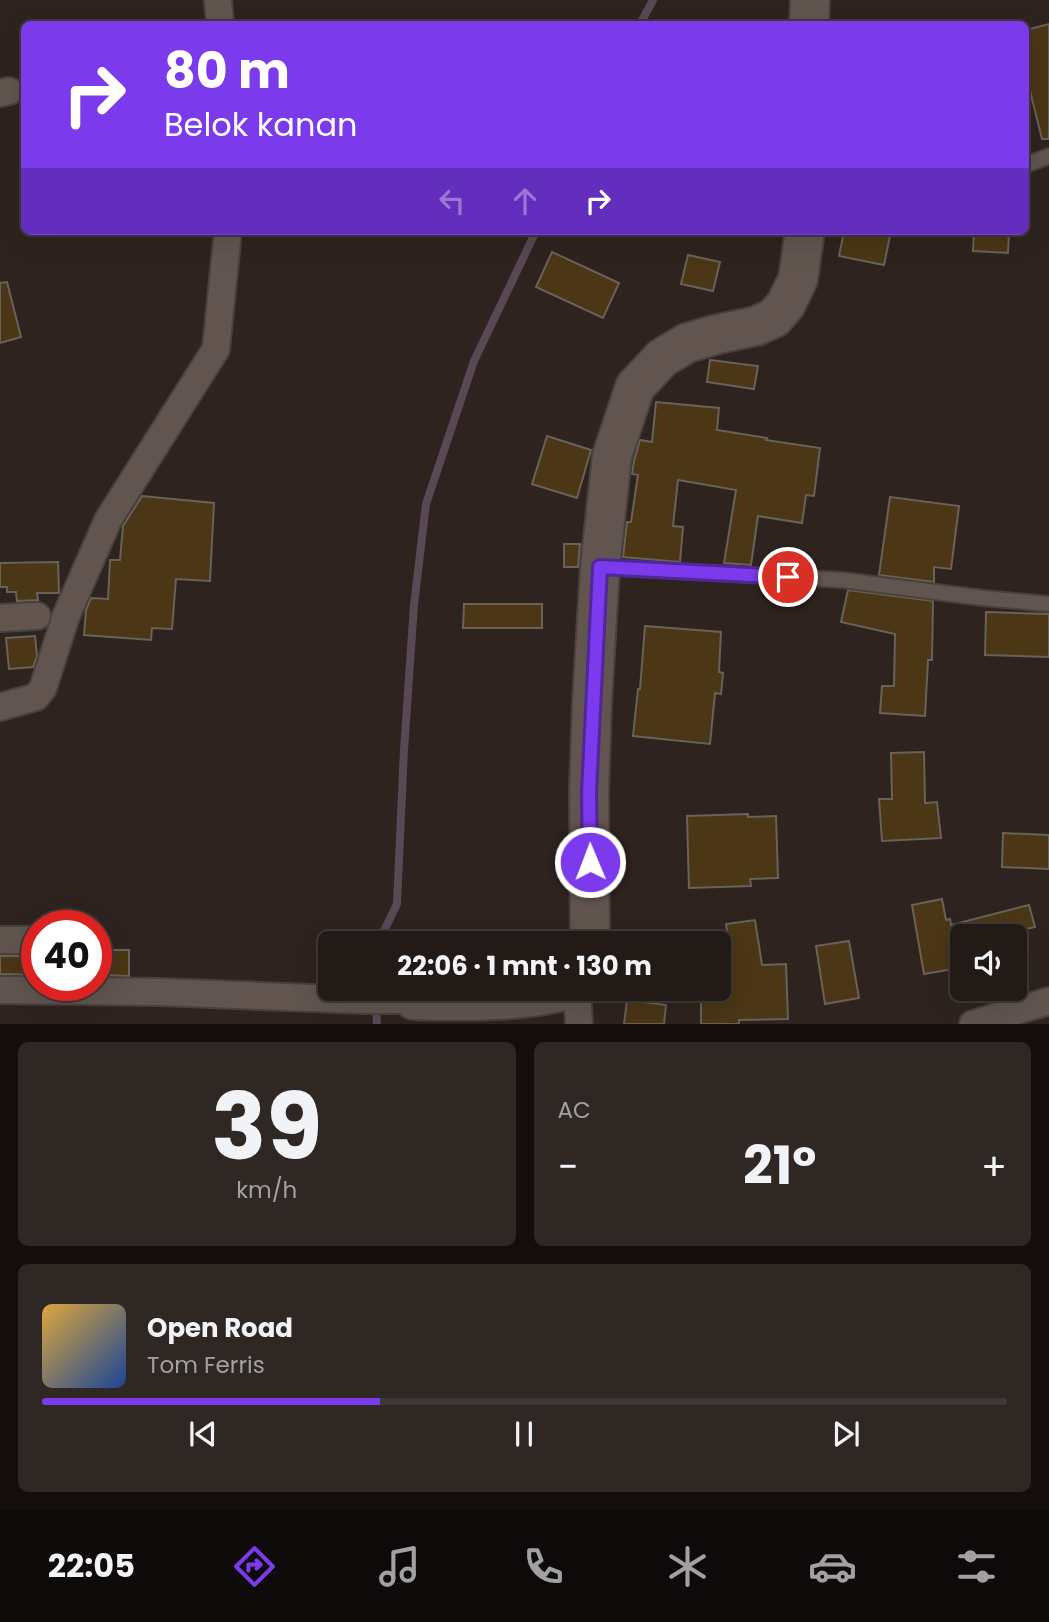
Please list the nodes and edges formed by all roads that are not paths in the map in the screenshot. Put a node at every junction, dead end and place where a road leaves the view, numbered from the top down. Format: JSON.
{"nodes":[{"id":1,"x":218,"y":0,"type":"edge"},
{"id":2,"x":810,"y":0,"type":"edge"},
{"id":3,"x":220,"y":21,"type":"edge"},
{"id":4,"x":809,"y":21,"type":"edge"},
{"id":5,"x":1049,"y":156,"type":"edge"},
{"id":6,"x":1029,"y":164,"type":"edge"},
{"id":7,"x":228,"y":235,"type":"edge"},
{"id":8,"x":804,"y":235,"type":"edge"},
{"id":9,"x":600,"y":567,"type":"junction"},
{"id":10,"x":1049,"y":604,"type":"edge"},
{"id":11,"x":37,"y":616,"type":"dead end"},
{"id":12,"x":0,"y":618,"type":"edge"},
{"id":13,"x":0,"y":707,"type":"edge"},
{"id":14,"x":590,"y":931,"type":"edge"},
{"id":15,"x":0,"y":940,"type":"edge"},
{"id":16,"x":21,"y":940,"type":"edge"},
{"id":17,"x":0,"y":990,"type":"edge"},
{"id":18,"x":318,"y":998,"type":"edge"},
{"id":19,"x":1049,"y":1000,"type":"edge"},
{"id":20,"x":578,"y":1001,"type":"edge"},
{"id":21,"x":579,"y":1024,"type":"edge"},
{"id":22,"x":973,"y":1024,"type":"edge"}],
"edges":[{"from":1,"to":3,"type":"street"},
{"from":2,"to":4,"type":"street"},
{"from":5,"to":6,"type":"lane"},
{"from":7,"to":13,"type":"street"},
{"from":8,"to":9,"type":"street"},
{"from":9,"to":10,"type":"lane"},
{"from":9,"to":14,"type":"street"},
{"from":11,"to":12,"type":"street"},
{"from":15,"to":16,"type":"street"},
{"from":17,"to":18,"type":"street"},
{"from":19,"to":22,"type":"street"},
{"from":20,"to":21,"type":"street"}]}
